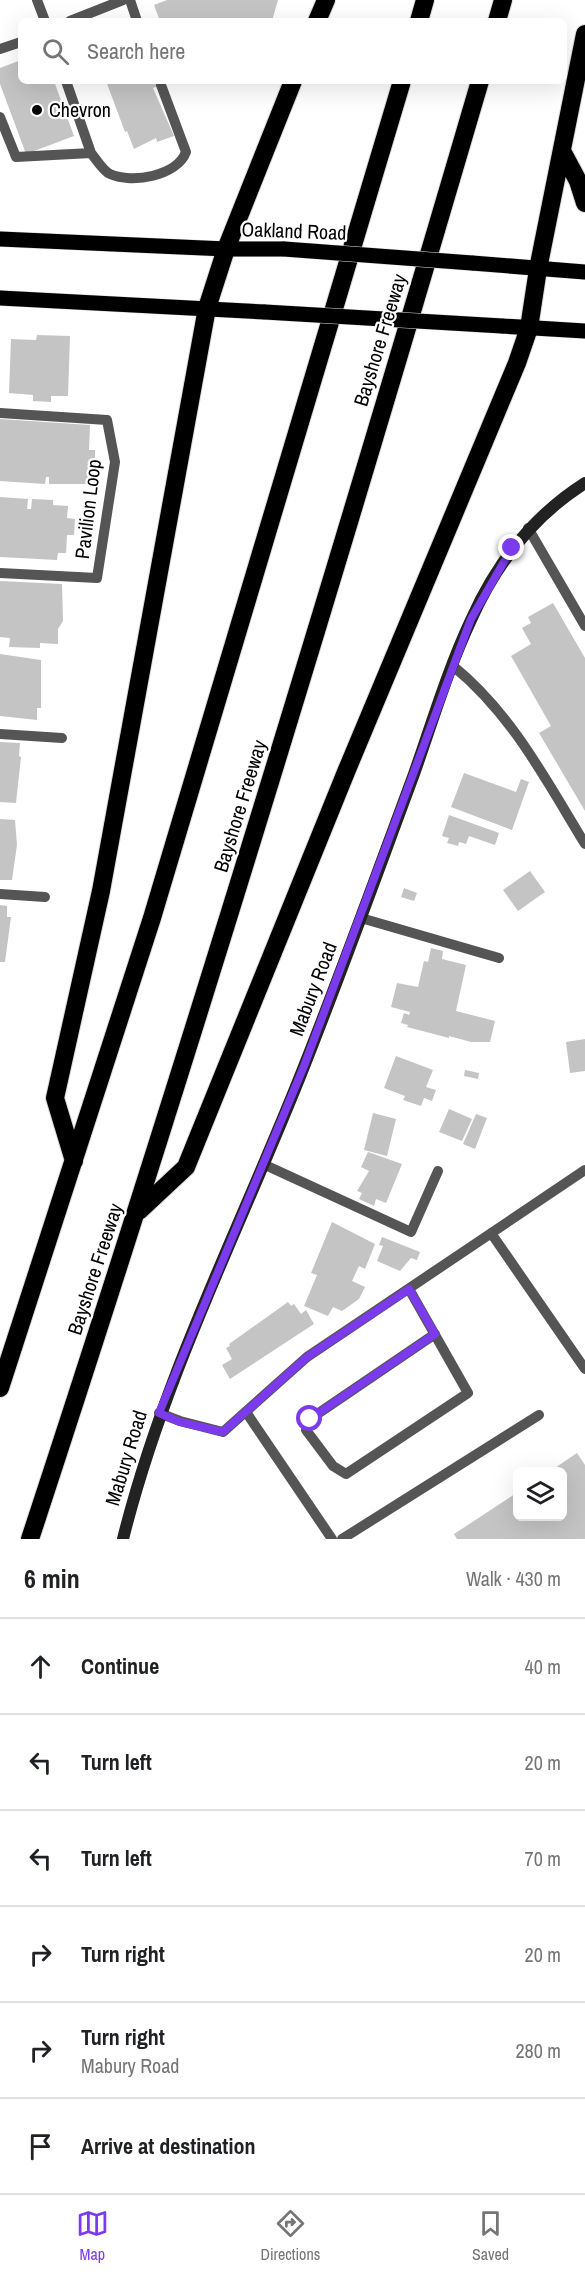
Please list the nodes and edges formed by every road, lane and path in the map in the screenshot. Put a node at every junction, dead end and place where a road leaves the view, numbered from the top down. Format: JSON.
{"nodes":[{"id":1,"x":37,"y":0,"type":"edge"},
{"id":2,"x":123,"y":0,"type":"edge"},
{"id":3,"x":129,"y":0,"type":"edge"},
{"id":4,"x":326,"y":0,"type":"edge"},
{"id":5,"x":425,"y":0,"type":"edge"},
{"id":6,"x":503,"y":0,"type":"edge"},
{"id":7,"x":44,"y":18,"type":"edge"},
{"id":8,"x":78,"y":18,"type":"edge"},
{"id":9,"x":136,"y":18,"type":"edge"},
{"id":10,"x":318,"y":18,"type":"edge"},
{"id":11,"x":420,"y":18,"type":"edge"},
{"id":12,"x":498,"y":18,"type":"edge"},
{"id":13,"x":585,"y":34,"type":"edge"},
{"id":14,"x":18,"y":43,"type":"edge"},
{"id":15,"x":0,"y":49,"type":"edge"},
{"id":16,"x":67,"y":84,"type":"edge"},
{"id":17,"x":292,"y":84,"type":"edge"},
{"id":18,"x":401,"y":84,"type":"edge"},
{"id":19,"x":479,"y":84,"type":"edge"},
{"id":20,"x":161,"y":85,"type":"dead end"},
{"id":21,"x":0,"y":117,"type":"edge"},
{"id":22,"x":562,"y":151,"type":"junction"},
{"id":23,"x":91,"y":153,"type":"junction"},
{"id":24,"x":585,"y":203,"type":"edge"},
{"id":25,"x":0,"y":239,"type":"edge"},
{"id":26,"x":226,"y":249,"type":"junction"},
{"id":27,"x":538,"y":269,"type":"junction"},
{"id":28,"x":585,"y":272,"type":"edge"},
{"id":29,"x":0,"y":298,"type":"edge"},
{"id":30,"x":207,"y":308,"type":"junction"},
{"id":31,"x":529,"y":328,"type":"junction"},
{"id":32,"x":585,"y":331,"type":"edge"},
{"id":33,"x":0,"y":413,"type":"edge"},
{"id":34,"x":585,"y":483,"type":"edge"},
{"id":35,"x":528,"y":528,"type":"junction"},
{"id":36,"x":0,"y":573,"type":"edge"},
{"id":37,"x":585,"y":626,"type":"edge"},
{"id":38,"x":453,"y":666,"type":"junction"},
{"id":39,"x":0,"y":734,"type":"edge"},
{"id":40,"x":62,"y":738,"type":"dead end"},
{"id":41,"x":585,"y":844,"type":"edge"},
{"id":42,"x":0,"y":894,"type":"edge"},
{"id":43,"x":45,"y":897,"type":"dead end"},
{"id":44,"x":361,"y":918,"type":"junction"},
{"id":45,"x":499,"y":958,"type":"dead end"},
{"id":46,"x":74,"y":1161,"type":"junction"},
{"id":47,"x":263,"y":1164,"type":"junction"},
{"id":48,"x":585,"y":1170,"type":"edge"},
{"id":49,"x":438,"y":1171,"type":"dead end"},
{"id":50,"x":137,"y":1213,"type":"junction"},
{"id":51,"x":491,"y":1233,"type":"junction"},
{"id":52,"x":409,"y":1289,"type":"junction"},
{"id":53,"x":435,"y":1334,"type":"junction"},
{"id":54,"x":585,"y":1368,"type":"edge"},
{"id":55,"x":0,"y":1388,"type":"edge"},
{"id":56,"x":246,"y":1412,"type":"junction"},
{"id":57,"x":159,"y":1413,"type":"junction"},
{"id":58,"x":540,"y":1414,"type":"dead end"},
{"id":59,"x":30,"y":1539,"type":"edge"},
{"id":60,"x":123,"y":1539,"type":"edge"},
{"id":61,"x":332,"y":1539,"type":"edge"},
{"id":62,"x":342,"y":1539,"type":"edge"}],
"edges":[{"from":1,"to":7,"type":"lane"},
{"from":2,"to":8,"type":"lane"},
{"from":3,"to":9,"type":"lane"},
{"from":4,"to":10,"type":"highway"},
{"from":5,"to":11,"type":"highway"},
{"from":6,"to":12,"type":"highway"},
{"from":13,"to":22,"type":"highway"},
{"from":14,"to":15,"type":"lane"},
{"from":16,"to":23,"type":"lane"},
{"from":17,"to":26,"type":"highway"},
{"from":18,"to":46,"type":"highway"},
{"from":19,"to":50,"type":"highway","name":"Bayshore Freeway"},
{"from":20,"to":23,"type":"lane"},
{"from":21,"to":23,"type":"lane"},
{"from":22,"to":24,"type":"highway"},
{"from":22,"to":27,"type":"highway"},
{"from":25,"to":26,"type":"main road","name":"Oakland Road"},
{"from":26,"to":27,"type":"main road","name":"Oakland Road","bridge":true},
{"from":26,"to":30,"type":"highway"},
{"from":27,"to":28,"type":"main road","name":"Oakland Road"},
{"from":27,"to":31,"type":"highway"},
{"from":29,"to":30,"type":"main road"},
{"from":30,"to":31,"type":"main road","bridge":true},
{"from":30,"to":46,"type":"highway"},
{"from":31,"to":32,"type":"main road"},
{"from":31,"to":50,"type":"highway"},
{"from":33,"to":36,"type":"lane","name":"Pavilion Loop"},
{"from":34,"to":35,"type":"street","name":"Mabury Road"},
{"from":35,"to":37,"type":"lane"},
{"from":35,"to":38,"type":"street","name":"Mabury Road"},
{"from":38,"to":41,"type":"lane"},
{"from":38,"to":44,"type":"street","name":"Mabury Road"},
{"from":39,"to":40,"type":"lane"},
{"from":42,"to":43,"type":"lane"},
{"from":44,"to":45,"type":"lane"},
{"from":44,"to":47,"type":"street","name":"Mabury Road"},
{"from":46,"to":55,"type":"highway"},
{"from":47,"to":49,"type":"lane"},
{"from":47,"to":57,"type":"street","name":"Mabury Road"},
{"from":48,"to":51,"type":"lane"},
{"from":50,"to":59,"type":"highway","name":"Bayshore Freeway"},
{"from":51,"to":52,"type":"lane"},
{"from":51,"to":54,"type":"lane"},
{"from":52,"to":53,"type":"lane"},
{"from":52,"to":56,"type":"lane"},
{"from":53,"to":53,"type":"lane"},
{"from":56,"to":57,"type":"lane"},
{"from":56,"to":61,"type":"lane"},
{"from":57,"to":60,"type":"street","name":"Mabury Road"},
{"from":58,"to":62,"type":"lane"}]}
